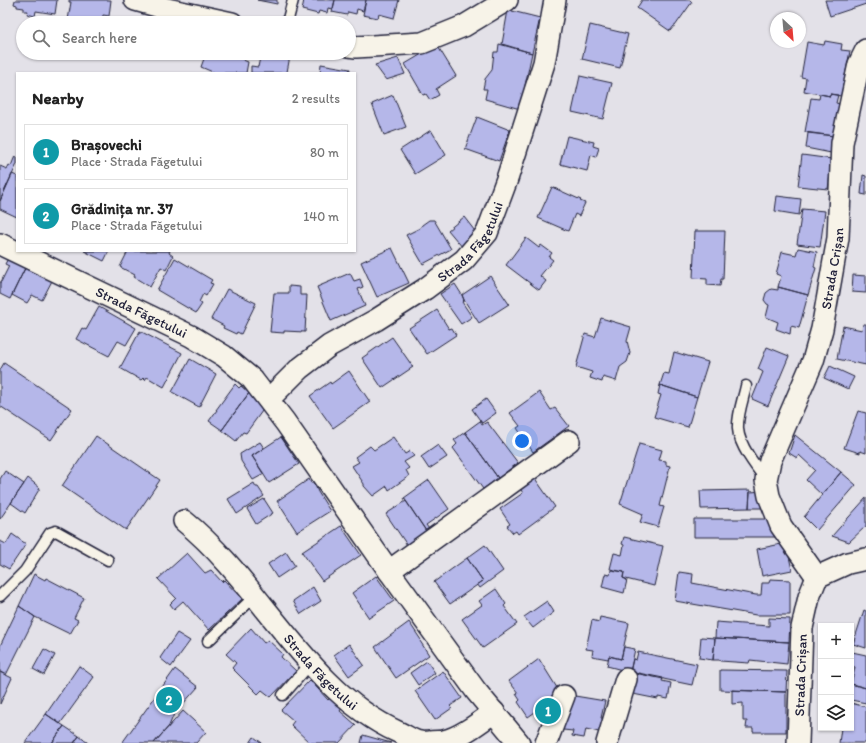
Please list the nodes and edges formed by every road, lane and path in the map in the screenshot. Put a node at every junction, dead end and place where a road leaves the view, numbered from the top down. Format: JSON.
{"nodes":[{"id":1,"x":135,"y":0,"type":"edge"},
{"id":2,"x":293,"y":0,"type":"edge"},
{"id":3,"x":507,"y":0,"type":"edge"},
{"id":4,"x":555,"y":0,"type":"edge"},
{"id":5,"x":200,"y":16,"type":"edge"},
{"id":6,"x":288,"y":16,"type":"edge"},
{"id":7,"x":356,"y":47,"type":"edge"},
{"id":8,"x":866,"y":50,"type":"edge"},
{"id":9,"x":859,"y":95,"type":"edge"},
{"id":10,"x":0,"y":244,"type":"edge"},
{"id":11,"x":16,"y":252,"type":"edge"},
{"id":12,"x":17,"y":252,"type":"edge"},
{"id":13,"x":746,"y":386,"type":"dead end"},
{"id":14,"x":269,"y":399,"type":"junction"},
{"id":15,"x":568,"y":441,"type":"dead end"},
{"id":16,"x":766,"y":480,"type":"junction"},
{"id":17,"x":184,"y":521,"type":"dead end"},
{"id":18,"x":866,"y":559,"type":"edge"},
{"id":19,"x":108,"y":560,"type":"dead end"},
{"id":20,"x":389,"y":571,"type":"junction"},
{"id":21,"x":817,"y":577,"type":"junction"},
{"id":22,"x":0,"y":596,"type":"edge"},
{"id":23,"x":255,"y":596,"type":"junction"},
{"id":24,"x":208,"y":641,"type":"dead end"},
{"id":25,"x":311,"y":664,"type":"junction"},
{"id":26,"x":626,"y":679,"type":"dead end"},
{"id":27,"x":283,"y":695,"type":"dead end"},
{"id":28,"x":564,"y":696,"type":"dead end"},
{"id":29,"x":494,"y":712,"type":"junction"},
{"id":30,"x":519,"y":743,"type":"edge"},
{"id":31,"x":546,"y":743,"type":"edge"},
{"id":32,"x":607,"y":743,"type":"edge"},
{"id":33,"x":798,"y":743,"type":"edge"}],
"edges":[{"from":1,"to":5,"type":"street"},
{"from":2,"to":6,"type":"lane"},
{"from":3,"to":7,"type":"street"},
{"from":4,"to":14,"type":"street","name":"Strada Făgetului"},
{"from":8,"to":9,"type":"street","name":"Strada Crișan"},
{"from":9,"to":16,"type":"street","name":"Strada Crișan"},
{"from":10,"to":11,"type":"street","name":"Strada Făgetului"},
{"from":12,"to":14,"type":"street","name":"Strada Făgetului"},
{"from":13,"to":16,"type":"lane","name":"Strada Crișan"},
{"from":14,"to":20,"type":"street","name":"Strada Făgetului"},
{"from":15,"to":20,"type":"street"},
{"from":16,"to":21,"type":"street","name":"Strada Crișan"},
{"from":17,"to":23,"type":"street","name":"Strada Făgetului"},
{"from":18,"to":21,"type":"street"},
{"from":19,"to":22,"type":"lane"},
{"from":20,"to":29,"type":"street","name":"Strada Făgetului"},
{"from":21,"to":33,"type":"street","name":"Strada Crișan"},
{"from":23,"to":24,"type":"lane"},
{"from":23,"to":25,"type":"street","name":"Strada Făgetului"},
{"from":25,"to":27,"type":"lane"},
{"from":25,"to":29,"type":"street","name":"Strada Făgetului"},
{"from":26,"to":32,"type":"street"},
{"from":28,"to":31,"type":"street"},
{"from":29,"to":30,"type":"street","name":"Strada Făgetului"}]}
